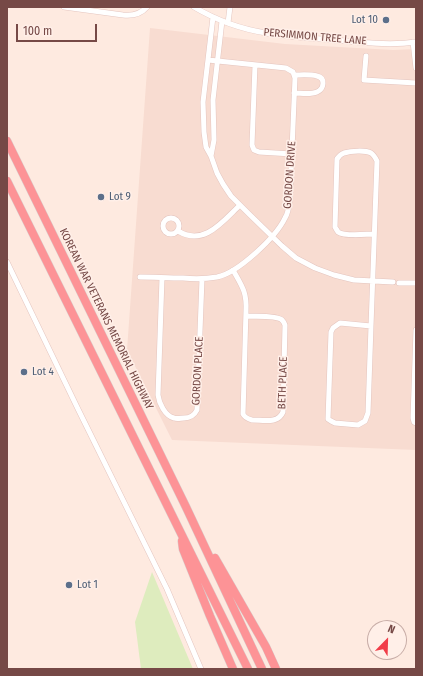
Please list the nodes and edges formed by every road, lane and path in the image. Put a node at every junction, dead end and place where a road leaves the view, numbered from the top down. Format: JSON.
{"nodes":[{"id":1,"x":64,"y":7,"type":"edge"},
{"id":2,"x":147,"y":7,"type":"edge"},
{"id":3,"x":194,"y":7,"type":"edge"},
{"id":4,"x":230,"y":7,"type":"edge"},
{"id":5,"x":213,"y":17,"type":"junction"},
{"id":6,"x":225,"y":22,"type":"junction"},
{"id":7,"x":415,"y":42,"type":"edge"},
{"id":8,"x":366,"y":56,"type":"dead end"},
{"id":9,"x":208,"y":60,"type":"junction"},
{"id":10,"x":217,"y":61,"type":"junction"},
{"id":11,"x":255,"y":65,"type":"junction"},
{"id":12,"x":416,"y":68,"type":"edge"},
{"id":13,"x":294,"y":75,"type":"junction"},
{"id":14,"x":416,"y":83,"type":"edge"},
{"id":15,"x":294,"y":93,"type":"junction"},
{"id":16,"x":213,"y":108,"type":"junction"},
{"id":17,"x":204,"y":110,"type":"junction"},
{"id":18,"x":7,"y":141,"type":"edge"},
{"id":19,"x":292,"y":154,"type":"junction"},
{"id":20,"x":211,"y":156,"type":"junction"},
{"id":21,"x":7,"y":181,"type":"edge"},
{"id":22,"x":240,"y":204,"type":"junction"},
{"id":23,"x":178,"y":230,"type":"dead end"},
{"id":24,"x":374,"y":234,"type":"junction"},
{"id":25,"x":272,"y":237,"type":"junction"},
{"id":26,"x":7,"y":262,"type":"edge"},
{"id":27,"x":233,"y":270,"type":"junction"},
{"id":28,"x":140,"y":277,"type":"dead end"},
{"id":29,"x":162,"y":278,"type":"junction"},
{"id":30,"x":202,"y":279,"type":"junction"},
{"id":31,"x":372,"y":281,"type":"junction"},
{"id":32,"x":392,"y":282,"type":"dead end"},
{"id":33,"x":399,"y":283,"type":"dead end"},
{"id":34,"x":416,"y":283,"type":"edge"},
{"id":35,"x":246,"y":316,"type":"junction"},
{"id":36,"x":371,"y":326,"type":"junction"},
{"id":37,"x":416,"y":330,"type":"edge"},
{"id":38,"x":416,"y":423,"type":"edge"},
{"id":39,"x":186,"y":508,"type":"junction"},
{"id":40,"x":181,"y":532,"type":"junction"},
{"id":41,"x":201,"y":669,"type":"edge"},
{"id":42,"x":233,"y":669,"type":"edge"},
{"id":43,"x":248,"y":669,"type":"edge"},
{"id":44,"x":262,"y":669,"type":"edge"},
{"id":45,"x":276,"y":669,"type":"edge"}],
"edges":[{"from":1,"to":2,"type":"street"},
{"from":3,"to":5,"type":"street","name":"PERSIMMON TREE LANE"},
{"from":4,"to":6,"type":"street"},
{"from":5,"to":6,"type":"street","name":"PERSIMMON TREE LANE"},
{"from":5,"to":9,"type":"street"},
{"from":6,"to":7,"type":"street","name":"PERSIMMON TREE LANE"},
{"from":6,"to":10,"type":"street"},
{"from":7,"to":12,"type":"street"},
{"from":8,"to":14,"type":"street"},
{"from":9,"to":10,"type":"street"},
{"from":9,"to":17,"type":"street"},
{"from":10,"to":11,"type":"street"},
{"from":10,"to":16,"type":"street"},
{"from":11,"to":13,"type":"street"},
{"from":11,"to":19,"type":"street"},
{"from":13,"to":15,"type":"street","name":"GORDON DRIVE"},
{"from":13,"to":15,"type":"street"},
{"from":15,"to":19,"type":"street","name":"GORDON DRIVE"},
{"from":16,"to":17,"type":"street"},
{"from":16,"to":20,"type":"street"},
{"from":17,"to":20,"type":"street"},
{"from":18,"to":39,"type":"highway","name":"KOREAN WAR VETERANS MEMORIAL HIGHWAY"},
{"from":19,"to":25,"type":"street","name":"GORDON DRIVE"},
{"from":20,"to":22,"type":"street"},
{"from":21,"to":40,"type":"highway"},
{"from":22,"to":23,"type":"street"},
{"from":22,"to":25,"type":"street"},
{"from":24,"to":24,"type":"street"},
{"from":24,"to":31,"type":"street"},
{"from":25,"to":27,"type":"street","name":"GORDON DRIVE"},
{"from":25,"to":31,"type":"street"},
{"from":26,"to":41,"type":"street"},
{"from":27,"to":30,"type":"street","name":"GORDON DRIVE"},
{"from":27,"to":35,"type":"street","name":"BETH PLACE"},
{"from":28,"to":29,"type":"street","name":"GORDON DRIVE"},
{"from":29,"to":30,"type":"street","name":"GORDON DRIVE"},
{"from":29,"to":30,"type":"street","name":"GORDON PLACE"},
{"from":31,"to":32,"type":"street"},
{"from":31,"to":36,"type":"street"},
{"from":33,"to":34,"type":"street"},
{"from":35,"to":35,"type":"street","name":"BETH PLACE"},
{"from":36,"to":36,"type":"street"},
{"from":37,"to":38,"type":"street"},
{"from":39,"to":44,"type":"highway","name":"KOREAN WAR VETERANS MEMORIAL HIGHWAY"},
{"from":39,"to":45,"type":"highway","name":"KOREAN WAR VETERANS MEMORIAL HIGHWAY"},
{"from":40,"to":42,"type":"highway"},
{"from":40,"to":43,"type":"highway"}]}
